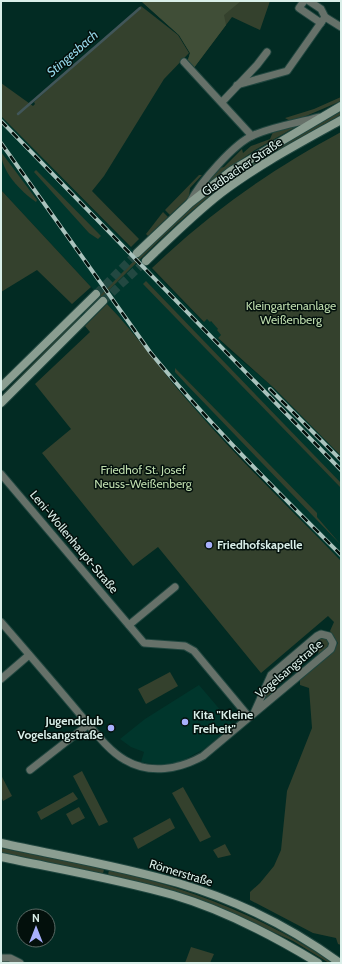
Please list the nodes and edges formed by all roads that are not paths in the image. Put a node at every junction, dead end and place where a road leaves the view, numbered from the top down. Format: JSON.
{"nodes":[{"id":1,"x":304,"y":1,"type":"edge"},
{"id":2,"x":309,"y":1,"type":"edge"},
{"id":3,"x":323,"y":20,"type":"junction"},
{"id":4,"x":341,"y":27,"type":"edge"},
{"id":5,"x":268,"y":52,"type":"dead end"},
{"id":6,"x":184,"y":62,"type":"dead end"},
{"id":7,"x":237,"y":86,"type":"junction"},
{"id":8,"x":222,"y":102,"type":"junction"},
{"id":9,"x":341,"y":106,"type":"edge"},
{"id":10,"x":325,"y":115,"type":"junction"},
{"id":11,"x":341,"y":120,"type":"edge"},
{"id":12,"x":252,"y":136,"type":"junction"},
{"id":13,"x":190,"y":203,"type":"junction"},
{"id":14,"x":137,"y":252,"type":"tunnel mouth"},
{"id":15,"x":146,"y":261,"type":"tunnel mouth"},
{"id":16,"x":96,"y":294,"type":"tunnel mouth"},
{"id":17,"x":103,"y":301,"type":"tunnel mouth"},
{"id":18,"x":1,"y":387,"type":"edge"},
{"id":19,"x":1,"y":403,"type":"edge"},
{"id":20,"x":1,"y":474,"type":"edge"},
{"id":21,"x":174,"y":587,"type":"dead end"},
{"id":22,"x":1,"y":622,"type":"edge"},
{"id":23,"x":130,"y":625,"type":"junction"},
{"id":24,"x":29,"y":655,"type":"junction"},
{"id":25,"x":1,"y":679,"type":"edge"},
{"id":26,"x":251,"y":715,"type":"junction"},
{"id":27,"x":89,"y":724,"type":"junction"},
{"id":28,"x":30,"y":770,"type":"dead end"},
{"id":29,"x":1,"y":844,"type":"edge"},
{"id":30,"x":1,"y":857,"type":"edge"},
{"id":31,"x":1,"y":958,"type":"edge"},
{"id":32,"x":20,"y":963,"type":"edge"},
{"id":33,"x":318,"y":963,"type":"edge"},
{"id":34,"x":340,"y":963,"type":"edge"}],
"edges":[{"from":1,"to":3,"type":"street"},
{"from":2,"to":3,"type":"street"},
{"from":3,"to":4,"type":"street"},
{"from":3,"to":7,"type":"street"},
{"from":5,"to":7,"type":"street"},
{"from":6,"to":8,"type":"street","name":"Gladbacher Straße"},
{"from":7,"to":8,"type":"street"},
{"from":8,"to":12,"type":"street","name":"Gladbacher Straße"},
{"from":9,"to":10,"type":"main road","name":"Gladbacher Straße"},
{"from":10,"to":12,"type":"street","name":"Gladbacher Straße"},
{"from":10,"to":13,"type":"main road","name":"Gladbacher Straße"},
{"from":11,"to":15,"type":"main road","name":"Gladbacher Straße"},
{"from":12,"to":13,"type":"street","name":"Gladbacher Straße"},
{"from":13,"to":14,"type":"main road","name":"Gladbacher Straße"},
{"from":16,"to":18,"type":"main road"},
{"from":17,"to":19,"type":"main road"},
{"from":20,"to":23,"type":"street","name":"Leni-Wollenhaupt-Straße"},
{"from":21,"to":23,"type":"street"},
{"from":22,"to":24,"type":"street","name":"Vogelsangstraße"},
{"from":23,"to":26,"type":"street","name":"Leni-Wollenhaupt-Straße"},
{"from":24,"to":25,"type":"street"},
{"from":24,"to":27,"type":"street","name":"Vogelsangstraße"},
{"from":26,"to":26,"type":"street","name":"Vogelsangstraße"},
{"from":26,"to":27,"type":"street","name":"Vogelsangstraße"},
{"from":27,"to":28,"type":"street"},
{"from":29,"to":34,"type":"main road","name":"Römerstraße"},
{"from":30,"to":33,"type":"main road","name":"Römerstraße"},
{"from":31,"to":32,"type":"street"}]}
